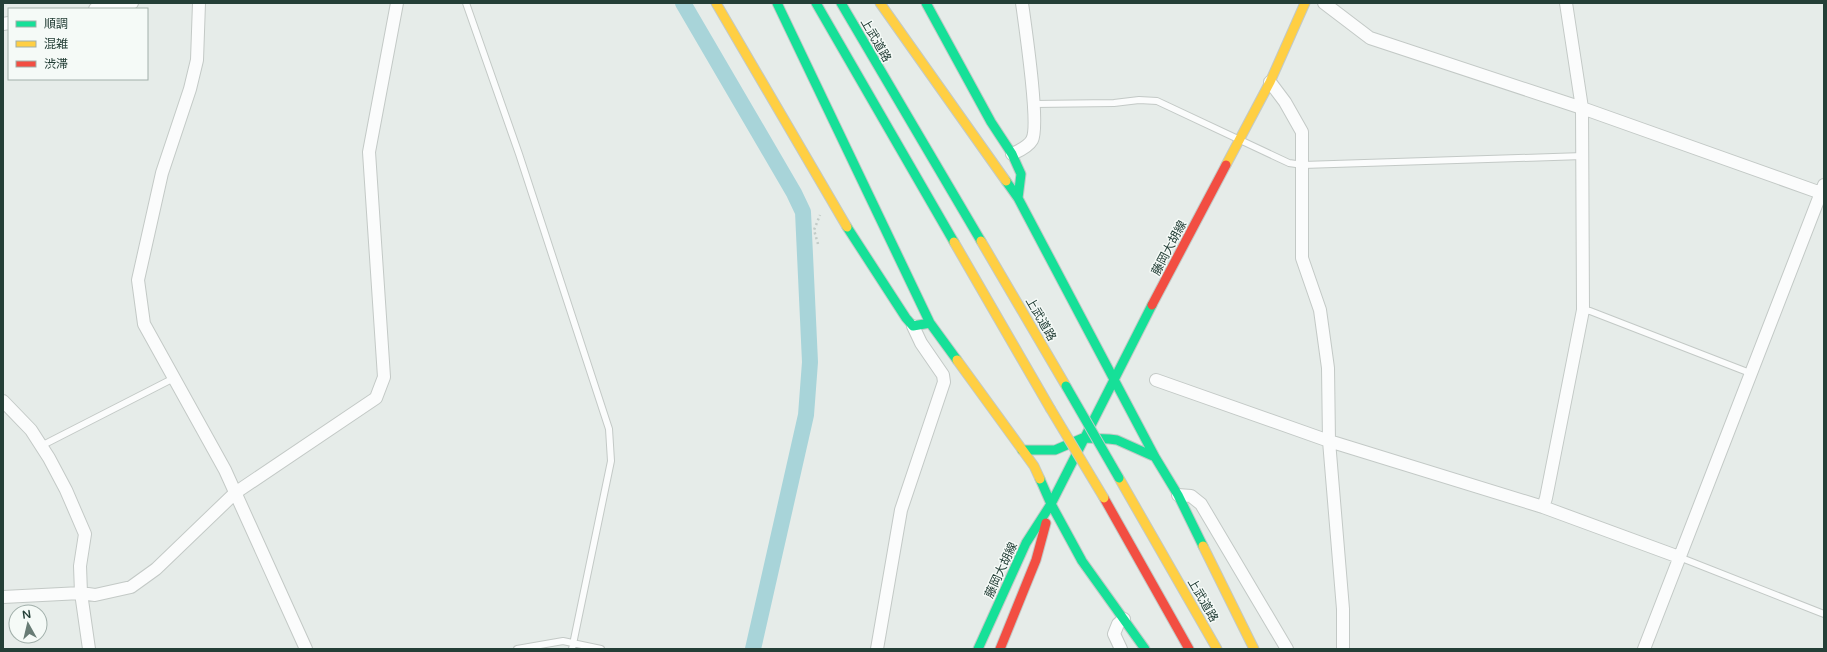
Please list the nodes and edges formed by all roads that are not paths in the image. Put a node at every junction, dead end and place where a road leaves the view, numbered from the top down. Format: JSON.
{"nodes":[{"id":1,"x":132,"y":3,"type":"edge"},
{"id":2,"x":199,"y":3,"type":"edge"},
{"id":3,"x":397,"y":3,"type":"edge"},
{"id":4,"x":466,"y":3,"type":"edge"},
{"id":5,"x":716,"y":3,"type":"edge"},
{"id":6,"x":777,"y":3,"type":"edge"},
{"id":7,"x":816,"y":3,"type":"edge"},
{"id":8,"x":840,"y":3,"type":"edge"},
{"id":9,"x":880,"y":3,"type":"edge"},
{"id":10,"x":926,"y":3,"type":"edge"},
{"id":11,"x":1022,"y":3,"type":"edge"},
{"id":12,"x":1304,"y":3,"type":"edge"},
{"id":13,"x":1324,"y":3,"type":"edge"},
{"id":14,"x":1566,"y":3,"type":"edge"},
{"id":15,"x":101,"y":8,"type":"edge"},
{"id":16,"x":1270,"y":82,"type":"junction"},
{"id":17,"x":1034,"y":104,"type":"junction"},
{"id":18,"x":1582,"y":108,"type":"junction"},
{"id":19,"x":1240,"y":141,"type":"junction"},
{"id":20,"x":1012,"y":154,"type":"junction"},
{"id":21,"x":1583,"y":156,"type":"junction"},
{"id":22,"x":1303,"y":166,"type":"junction"},
{"id":23,"x":1823,"y":190,"type":"edge"},
{"id":24,"x":1018,"y":198,"type":"junction"},
{"id":25,"x":1583,"y":310,"type":"junction"},
{"id":26,"x":930,"y":323,"type":"junction"},
{"id":27,"x":914,"y":326,"type":"junction"},
{"id":28,"x":1750,"y":373,"type":"junction"},
{"id":29,"x":1114,"y":377,"type":"junction"},
{"id":30,"x":174,"y":378,"type":"junction"},
{"id":31,"x":1156,"y":380,"type":"dead end"},
{"id":32,"x":3,"y":401,"type":"edge"},
{"id":33,"x":1083,"y":438,"type":"junction"},
{"id":34,"x":1329,"y":442,"type":"junction"},
{"id":35,"x":41,"y":446,"type":"junction"},
{"id":36,"x":1022,"y":450,"type":"junction"},
{"id":37,"x":1155,"y":457,"type":"junction"},
{"id":38,"x":235,"y":494,"type":"junction"},
{"id":39,"x":1178,"y":495,"type":"junction"},
{"id":40,"x":1051,"y":504,"type":"junction"},
{"id":41,"x":1543,"y":507,"type":"junction"},
{"id":42,"x":1679,"y":556,"type":"junction"},
{"id":43,"x":81,"y":593,"type":"junction"},
{"id":44,"x":3,"y":597,"type":"edge"},
{"id":45,"x":1824,"y":614,"type":"edge"},
{"id":46,"x":1124,"y":619,"type":"junction"},
{"id":47,"x":573,"y":646,"type":"edge"},
{"id":48,"x":89,"y":649,"type":"edge"},
{"id":49,"x":306,"y":649,"type":"edge"},
{"id":50,"x":517,"y":649,"type":"edge"},
{"id":51,"x":601,"y":649,"type":"edge"},
{"id":52,"x":877,"y":649,"type":"edge"},
{"id":53,"x":978,"y":649,"type":"edge"},
{"id":54,"x":1000,"y":649,"type":"edge"},
{"id":55,"x":1121,"y":649,"type":"edge"},
{"id":56,"x":1144,"y":649,"type":"edge"},
{"id":57,"x":1189,"y":649,"type":"edge"},
{"id":58,"x":1217,"y":649,"type":"edge"},
{"id":59,"x":1254,"y":649,"type":"edge"},
{"id":60,"x":1287,"y":649,"type":"edge"},
{"id":61,"x":1343,"y":649,"type":"edge"},
{"id":62,"x":1644,"y":649,"type":"edge"}],
"edges":[{"from":1,"to":15,"type":"street"},
{"from":2,"to":30,"type":"street"},
{"from":3,"to":38,"type":"street"},
{"from":4,"to":47,"type":"lane"},
{"from":5,"to":27,"type":"main road"},
{"from":6,"to":26,"type":"main road"},
{"from":7,"to":57,"type":"main road","bridge":true},
{"from":8,"to":58,"type":"main road","name":"上武道路","bridge":true},
{"from":9,"to":24,"type":"main road"},
{"from":10,"to":20,"type":"main road"},
{"from":11,"to":17,"type":"street"},
{"from":12,"to":16,"type":"main road","name":"藤岡大胡線"},
{"from":13,"to":18,"type":"street"},
{"from":14,"to":18,"type":"street"},
{"from":16,"to":19,"type":"main road","name":"藤岡大胡線"},
{"from":16,"to":22,"type":"street"},
{"from":17,"to":19,"type":"lane"},
{"from":17,"to":20,"type":"street"},
{"from":18,"to":21,"type":"street"},
{"from":18,"to":23,"type":"street"},
{"from":19,"to":22,"type":"lane"},
{"from":19,"to":29,"type":"main road","name":"藤岡大胡線"},
{"from":20,"to":24,"type":"main road"},
{"from":21,"to":22,"type":"lane"},
{"from":21,"to":25,"type":"street"},
{"from":22,"to":34,"type":"street"},
{"from":23,"to":28,"type":"street"},
{"from":24,"to":29,"type":"main road"},
{"from":25,"to":28,"type":"lane"},
{"from":25,"to":41,"type":"street"},
{"from":26,"to":27,"type":"main road"},
{"from":26,"to":36,"type":"main road"},
{"from":27,"to":52,"type":"street"},
{"from":28,"to":42,"type":"street"},
{"from":29,"to":33,"type":"main road","name":"藤岡大胡線"},
{"from":29,"to":37,"type":"main road"},
{"from":30,"to":35,"type":"lane"},
{"from":30,"to":38,"type":"street"},
{"from":31,"to":34,"type":"street"},
{"from":32,"to":35,"type":"street"},
{"from":33,"to":36,"type":"main road"},
{"from":33,"to":37,"type":"main road"},
{"from":33,"to":40,"type":"main road","name":"藤岡大胡線"},
{"from":34,"to":41,"type":"street"},
{"from":34,"to":61,"type":"street"},
{"from":35,"to":43,"type":"street"},
{"from":36,"to":40,"type":"main road"},
{"from":37,"to":39,"type":"main road"},
{"from":38,"to":43,"type":"street"},
{"from":38,"to":49,"type":"street"},
{"from":39,"to":59,"type":"main road"},
{"from":39,"to":60,"type":"street"},
{"from":40,"to":46,"type":"main road"},
{"from":40,"to":53,"type":"main road","name":"藤岡大胡線"},
{"from":40,"to":54,"type":"main road","name":"藤岡大胡線"},
{"from":41,"to":42,"type":"street"},
{"from":42,"to":45,"type":"lane"},
{"from":42,"to":62,"type":"street"},
{"from":43,"to":44,"type":"street"},
{"from":43,"to":48,"type":"street"},
{"from":46,"to":55,"type":"street"},
{"from":46,"to":56,"type":"main road"},
{"from":47,"to":50,"type":"lane"},
{"from":47,"to":51,"type":"lane"}]}
